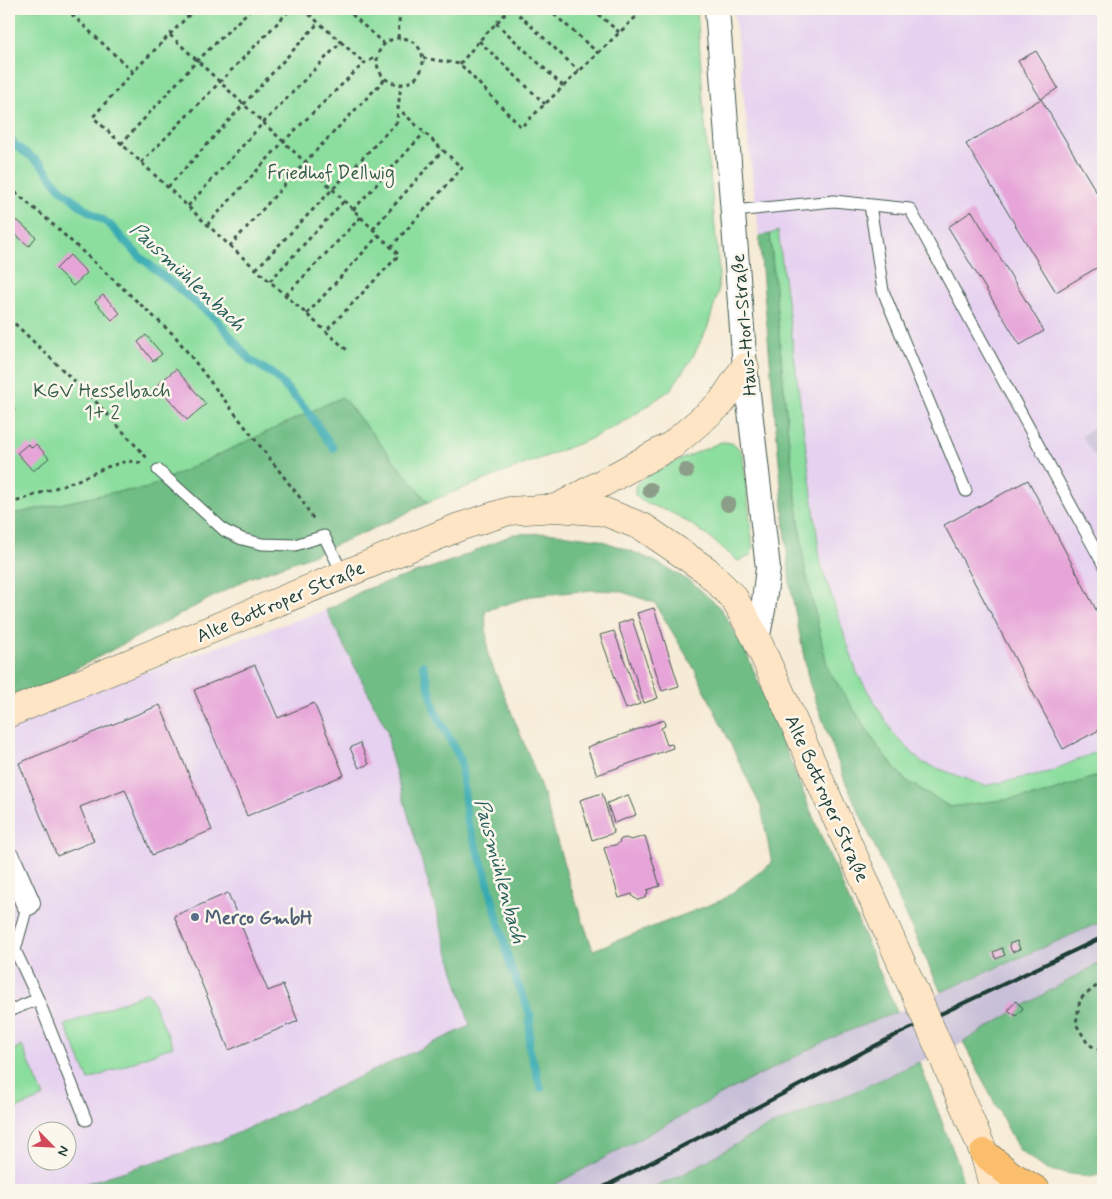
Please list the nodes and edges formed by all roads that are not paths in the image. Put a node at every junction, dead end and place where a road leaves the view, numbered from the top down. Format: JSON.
{"nodes":[{"id":1,"x":717,"y":9,"type":"edge"},
{"id":2,"x":870,"y":205,"type":"junction"},
{"id":3,"x":734,"y":211,"type":"junction"},
{"id":4,"x":745,"y":367,"type":"junction"},
{"id":5,"x":158,"y":470,"type":"dead end"},
{"id":6,"x":966,"y":490,"type":"dead end"},
{"id":7,"x":557,"y":508,"type":"junction"},
{"id":8,"x":1103,"y":564,"type":"edge"},
{"id":9,"x":344,"y":574,"type":"junction"},
{"id":10,"x":757,"y":640,"type":"junction"},
{"id":11,"x":9,"y":713,"type":"edge"},
{"id":12,"x":9,"y":860,"type":"edge"},
{"id":13,"x":28,"y":903,"type":"joint"},
{"id":14,"x":12,"y":951,"type":"edge"},
{"id":15,"x":38,"y":999,"type":"junction"},
{"id":16,"x":9,"y":1012,"type":"edge"},
{"id":17,"x":86,"y":1120,"type":"dead end"},
{"id":18,"x":984,"y":1153,"type":"junction"},
{"id":19,"x":994,"y":1190,"type":"edge"},
{"id":20,"x":1036,"y":1190,"type":"edge"}],
"edges":[{"from":1,"to":3,"type":"street","name":"Haus-Horl-Straße"},
{"from":2,"to":3,"type":"lane"},
{"from":2,"to":6,"type":"lane"},
{"from":2,"to":8,"type":"lane"},
{"from":3,"to":4,"type":"street","name":"Haus-Horl-Straße"},
{"from":4,"to":7,"type":"street","name":"Alte Bottroper Straße"},
{"from":4,"to":10,"type":"street","name":"Haus-Horl-Straße"},
{"from":5,"to":9,"type":"lane"},
{"from":7,"to":9,"type":"street","name":"Alte Bottroper Straße"},
{"from":7,"to":10,"type":"street","name":"Alte Bottroper Straße"},
{"from":9,"to":11,"type":"street","name":"Alte Bottroper Straße"},
{"from":10,"to":18,"type":"street","name":"Alte Bottroper Straße","bridge":true},
{"from":12,"to":13,"type":"street"},
{"from":13,"to":14,"type":"lane"},
{"from":14,"to":15,"type":"lane"},
{"from":15,"to":16,"type":"lane"},
{"from":15,"to":17,"type":"lane"},
{"from":18,"to":19,"type":"street","name":"Alte Bottroper Straße"},
{"from":18,"to":20,"type":"main road"}]}
